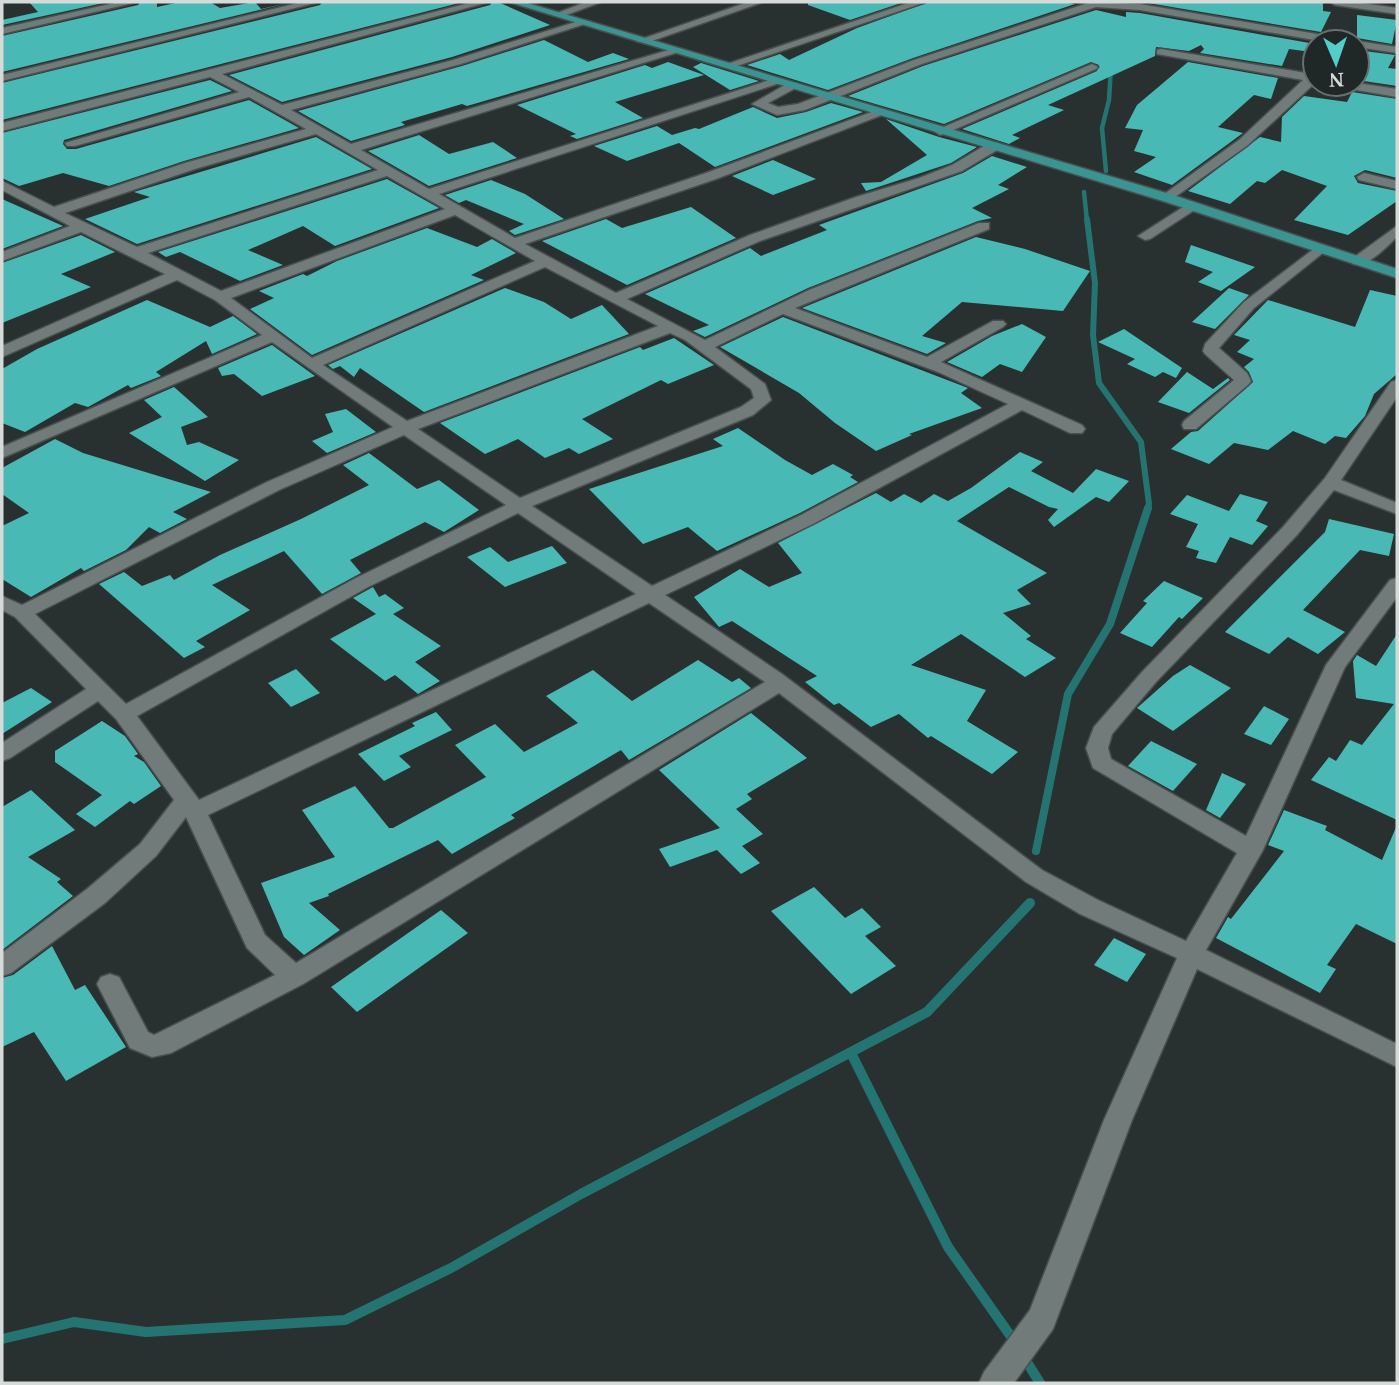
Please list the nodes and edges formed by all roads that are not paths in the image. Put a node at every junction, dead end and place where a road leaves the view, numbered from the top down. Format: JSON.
{"nodes":[{"id":1,"x":132,"y":2,"type":"edge"},
{"id":2,"x":314,"y":2,"type":"edge"},
{"id":3,"x":484,"y":2,"type":"edge"},
{"id":4,"x":514,"y":2,"type":"edge"},
{"id":5,"x":596,"y":2,"type":"edge"},
{"id":6,"x":758,"y":2,"type":"edge"},
{"id":7,"x":921,"y":2,"type":"edge"},
{"id":8,"x":1335,"y":2,"type":"edge"},
{"id":9,"x":1112,"y":3,"type":"edge"},
{"id":10,"x":1378,"y":5,"type":"edge"},
{"id":11,"x":1397,"y":11,"type":"edge"},
{"id":12,"x":557,"y":15,"type":"junction"},
{"id":13,"x":586,"y":22,"type":"junction"},
{"id":14,"x":2,"y":31,"type":"edge"},
{"id":15,"x":1301,"y":35,"type":"edge"},
{"id":16,"x":642,"y":41,"type":"junction"},
{"id":17,"x":1371,"y":46,"type":"edge"},
{"id":18,"x":1397,"y":50,"type":"edge"},
{"id":19,"x":676,"y":51,"type":"junction"},
{"id":20,"x":1161,"y":51,"type":"dead end"},
{"id":21,"x":727,"y":66,"type":"junction"},
{"id":22,"x":1092,"y":67,"type":"dead end"},
{"id":23,"x":212,"y":73,"type":"junction"},
{"id":24,"x":1301,"y":76,"type":"edge"},
{"id":25,"x":2,"y":78,"type":"edge"},
{"id":26,"x":783,"y":84,"type":"junction"},
{"id":27,"x":1371,"y":88,"type":"edge"},
{"id":28,"x":1301,"y":91,"type":"edge"},
{"id":29,"x":249,"y":93,"type":"junction"},
{"id":30,"x":1397,"y":93,"type":"edge"},
{"id":31,"x":829,"y":97,"type":"junction"},
{"id":32,"x":281,"y":109,"type":"junction"},
{"id":33,"x":881,"y":113,"type":"junction"},
{"id":34,"x":2,"y":127,"type":"edge"},
{"id":35,"x":316,"y":130,"type":"junction"},
{"id":36,"x":940,"y":131,"type":"junction"},
{"id":37,"x":71,"y":143,"type":"dead end"},
{"id":38,"x":994,"y":146,"type":"junction"},
{"id":39,"x":349,"y":149,"type":"junction"},
{"id":40,"x":388,"y":171,"type":"junction"},
{"id":41,"x":1364,"y":177,"type":"dead end"},
{"id":42,"x":2,"y":185,"type":"edge"},
{"id":43,"x":1397,"y":185,"type":"edge"},
{"id":44,"x":430,"y":193,"type":"junction"},
{"id":45,"x":1168,"y":198,"type":"junction"},
{"id":46,"x":1191,"y":206,"type":"junction"},
{"id":47,"x":458,"y":209,"type":"junction"},
{"id":48,"x":54,"y":212,"type":"junction"},
{"id":49,"x":984,"y":226,"type":"dead end"},
{"id":50,"x":81,"y":227,"type":"junction"},
{"id":51,"x":1397,"y":230,"type":"edge"},
{"id":52,"x":1145,"y":236,"type":"dead end"},
{"id":53,"x":513,"y":243,"type":"junction"},
{"id":54,"x":1319,"y":248,"type":"junction"},
{"id":55,"x":136,"y":252,"type":"junction"},
{"id":56,"x":2,"y":257,"type":"edge"},
{"id":57,"x":547,"y":261,"type":"junction"},
{"id":58,"x":1358,"y":261,"type":"junction"},
{"id":59,"x":177,"y":274,"type":"junction"},
{"id":60,"x":1397,"y":274,"type":"edge"},
{"id":61,"x":220,"y":297,"type":"junction"},
{"id":62,"x":615,"y":298,"type":"junction"},
{"id":63,"x":784,"y":309,"type":"junction"},
{"id":64,"x":998,"y":324,"type":"dead end"},
{"id":65,"x":671,"y":327,"type":"junction"},
{"id":66,"x":273,"y":336,"type":"junction"},
{"id":67,"x":706,"y":346,"type":"junction"},
{"id":68,"x":2,"y":352,"type":"edge"},
{"id":69,"x":928,"y":363,"type":"junction"},
{"id":70,"x":311,"y":364,"type":"junction"},
{"id":71,"x":1397,"y":384,"type":"edge"},
{"id":72,"x":1023,"y":403,"type":"junction"},
{"id":73,"x":1190,"y":425,"type":"dead end"},
{"id":74,"x":405,"y":428,"type":"junction"},
{"id":75,"x":1076,"y":429,"type":"dead end"},
{"id":76,"x":2,"y":453,"type":"edge"},
{"id":77,"x":1331,"y":482,"type":"junction"},
{"id":78,"x":521,"y":504,"type":"junction"},
{"id":79,"x":1397,"y":509,"type":"edge"},
{"id":80,"x":1397,"y":583,"type":"edge"},
{"id":81,"x":650,"y":593,"type":"junction"},
{"id":82,"x":2,"y":602,"type":"edge"},
{"id":83,"x":22,"y":613,"type":"junction"},
{"id":84,"x":780,"y":683,"type":"junction"},
{"id":85,"x":100,"y":690,"type":"junction"},
{"id":86,"x":124,"y":713,"type":"junction"},
{"id":87,"x":2,"y":753,"type":"edge"},
{"id":88,"x":190,"y":807,"type":"junction"},
{"id":89,"x":1251,"y":850,"type":"junction"},
{"id":90,"x":1191,"y":954,"type":"junction"},
{"id":91,"x":2,"y":966,"type":"edge"},
{"id":92,"x":294,"y":976,"type":"junction"},
{"id":93,"x":110,"y":984,"type":"dead end"},
{"id":94,"x":1397,"y":1056,"type":"edge"},
{"id":95,"x":996,"y":1382,"type":"edge"}],
"edges":[{"from":1,"to":14,"type":"street"},
{"from":2,"to":25,"type":"street"},
{"from":3,"to":23,"type":"street"},
{"from":4,"to":12,"type":"main road"},
{"from":5,"to":12,"type":"street"},
{"from":6,"to":16,"type":"street"},
{"from":7,"to":21,"type":"street"},
{"from":8,"to":10,"type":"street"},
{"from":9,"to":15,"type":"street"},
{"from":9,"to":31,"type":"street"},
{"from":10,"to":11,"type":"street"},
{"from":12,"to":13,"type":"main road"},
{"from":13,"to":16,"type":"main road"},
{"from":13,"to":32,"type":"street"},
{"from":16,"to":19,"type":"main road"},
{"from":17,"to":18,"type":"street"},
{"from":19,"to":21,"type":"main road"},
{"from":19,"to":39,"type":"street"},
{"from":20,"to":24,"type":"street"},
{"from":21,"to":26,"type":"main road"},
{"from":22,"to":36,"type":"street"},
{"from":23,"to":29,"type":"street"},
{"from":23,"to":34,"type":"street"},
{"from":26,"to":31,"type":"main road"},
{"from":26,"to":31,"type":"street"},
{"from":26,"to":44,"type":"street"},
{"from":27,"to":30,"type":"street"},
{"from":28,"to":45,"type":"street"},
{"from":29,"to":32,"type":"street"},
{"from":29,"to":37,"type":"street"},
{"from":31,"to":33,"type":"main road"},
{"from":32,"to":35,"type":"street"},
{"from":33,"to":36,"type":"main road"},
{"from":33,"to":53,"type":"street"},
{"from":35,"to":39,"type":"street"},
{"from":35,"to":48,"type":"street"},
{"from":36,"to":38,"type":"main road"},
{"from":38,"to":45,"type":"main road"},
{"from":38,"to":62,"type":"street"},
{"from":39,"to":40,"type":"street"},
{"from":40,"to":44,"type":"street"},
{"from":40,"to":55,"type":"street"},
{"from":41,"to":43,"type":"street"},
{"from":42,"to":48,"type":"street"},
{"from":44,"to":47,"type":"street"},
{"from":45,"to":46,"type":"main road"},
{"from":46,"to":52,"type":"street"},
{"from":46,"to":54,"type":"main road"},
{"from":47,"to":53,"type":"street"},
{"from":47,"to":61,"type":"street"},
{"from":48,"to":50,"type":"street"},
{"from":49,"to":63,"type":"street"},
{"from":50,"to":55,"type":"street"},
{"from":50,"to":56,"type":"street"},
{"from":51,"to":58,"type":"street"},
{"from":53,"to":57,"type":"street"},
{"from":54,"to":58,"type":"main road"},
{"from":54,"to":73,"type":"street"},
{"from":55,"to":59,"type":"street"},
{"from":57,"to":62,"type":"street"},
{"from":57,"to":70,"type":"street"},
{"from":58,"to":60,"type":"main road"},
{"from":59,"to":61,"type":"street"},
{"from":59,"to":68,"type":"street"},
{"from":61,"to":66,"type":"street"},
{"from":62,"to":65,"type":"street"},
{"from":63,"to":67,"type":"street"},
{"from":63,"to":69,"type":"street"},
{"from":64,"to":69,"type":"street"},
{"from":65,"to":67,"type":"street"},
{"from":65,"to":74,"type":"street"},
{"from":66,"to":70,"type":"street"},
{"from":66,"to":76,"type":"street"},
{"from":67,"to":78,"type":"street"},
{"from":69,"to":72,"type":"street"},
{"from":70,"to":74,"type":"street"},
{"from":71,"to":77,"type":"street"},
{"from":72,"to":75,"type":"street"},
{"from":72,"to":81,"type":"street"},
{"from":74,"to":78,"type":"street"},
{"from":74,"to":83,"type":"street"},
{"from":77,"to":79,"type":"street"},
{"from":77,"to":89,"type":"street"},
{"from":78,"to":81,"type":"street"},
{"from":78,"to":86,"type":"street"},
{"from":80,"to":89,"type":"street"},
{"from":81,"to":84,"type":"street"},
{"from":81,"to":88,"type":"street"},
{"from":82,"to":83,"type":"street"},
{"from":83,"to":85,"type":"street"},
{"from":84,"to":90,"type":"street"},
{"from":84,"to":92,"type":"street"},
{"from":85,"to":86,"type":"street"},
{"from":85,"to":87,"type":"street"},
{"from":86,"to":88,"type":"street"},
{"from":88,"to":91,"type":"street"},
{"from":88,"to":92,"type":"street"},
{"from":89,"to":90,"type":"street"},
{"from":90,"to":94,"type":"street"},
{"from":90,"to":95,"type":"street"},
{"from":92,"to":93,"type":"street"}]}
